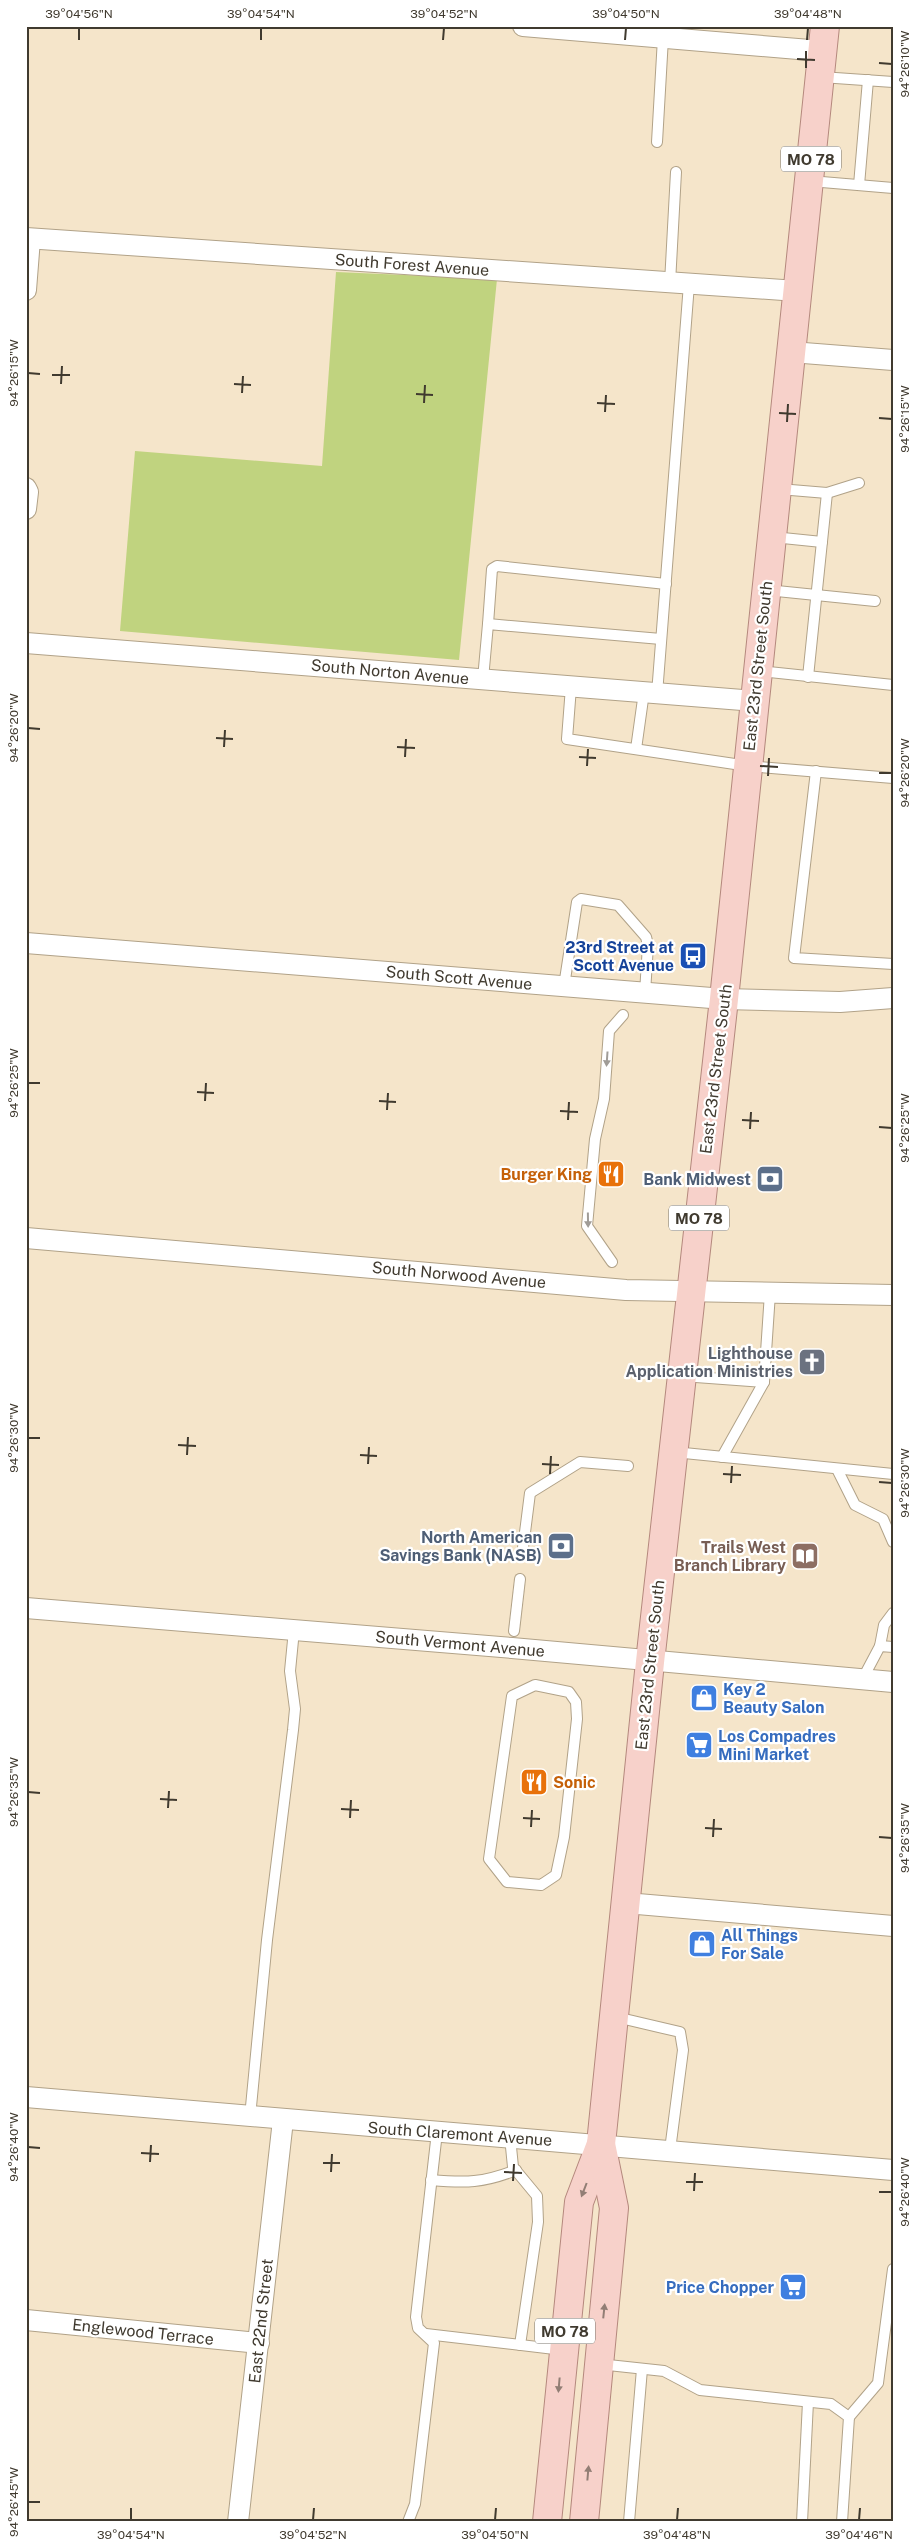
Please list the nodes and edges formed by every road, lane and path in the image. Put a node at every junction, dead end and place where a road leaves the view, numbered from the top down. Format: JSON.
{"nodes":[{"id":1,"x":523,"y":26,"type":"edge"},
{"id":2,"x":663,"y":38,"type":"junction"},
{"id":3,"x":822,"y":51,"type":"edge"},
{"id":4,"x":868,"y":80,"type":"junction"},
{"id":5,"x":893,"y":82,"type":"edge"},
{"id":6,"x":657,"y":142,"type":"dead end"},
{"id":7,"x":676,"y":172,"type":"dead end"},
{"id":8,"x":809,"y":180,"type":"junction"},
{"id":9,"x":859,"y":185,"type":"junction"},
{"id":10,"x":893,"y":188,"type":"edge"},
{"id":11,"x":28,"y":239,"type":"edge"},
{"id":12,"x":680,"y":283,"type":"junction"},
{"id":13,"x":26,"y":290,"type":"edge"},
{"id":14,"x":797,"y":291,"type":"junction"},
{"id":15,"x":791,"y":352,"type":"junction"},
{"id":16,"x":893,"y":360,"type":"edge"},
{"id":17,"x":859,"y":483,"type":"dead end"},
{"id":18,"x":26,"y":488,"type":"edge"},
{"id":19,"x":777,"y":489,"type":"junction"},
{"id":20,"x":827,"y":493,"type":"junction"},
{"id":21,"x":26,"y":509,"type":"edge"},
{"id":22,"x":772,"y":537,"type":"junction"},
{"id":23,"x":822,"y":542,"type":"junction"},
{"id":24,"x":666,"y":584,"type":"junction"},
{"id":25,"x":766,"y":590,"type":"junction"},
{"id":26,"x":816,"y":596,"type":"junction"},
{"id":27,"x":875,"y":601,"type":"dead end"},
{"id":28,"x":488,"y":624,"type":"junction"},
{"id":29,"x":661,"y":639,"type":"junction"},
{"id":30,"x":26,"y":643,"type":"edge"},
{"id":31,"x":758,"y":671,"type":"junction"},
{"id":32,"x":808,"y":677,"type":"junction"},
{"id":33,"x":483,"y":679,"type":"junction"},
{"id":34,"x":893,"y":685,"type":"edge"},
{"id":35,"x":571,"y":686,"type":"junction"},
{"id":36,"x":651,"y":693,"type":"junction"},
{"id":37,"x":755,"y":701,"type":"junction"},
{"id":38,"x":636,"y":750,"type":"junction"},
{"id":39,"x":748,"y":766,"type":"junction"},
{"id":40,"x":816,"y":771,"type":"junction"},
{"id":41,"x":893,"y":778,"type":"edge"},
{"id":42,"x":26,"y":943,"type":"edge"},
{"id":43,"x":893,"y":964,"type":"edge"},
{"id":44,"x":564,"y":986,"type":"junction"},
{"id":45,"x":645,"y":993,"type":"junction"},
{"id":46,"x":893,"y":998,"type":"edge"},
{"id":47,"x":724,"y":999,"type":"junction"},
{"id":48,"x":622,"y":1015,"type":"dead end"},
{"id":49,"x":26,"y":1238,"type":"edge"},
{"id":50,"x":612,"y":1262,"type":"dead end"},
{"id":51,"x":690,"y":1290,"type":"junction"},
{"id":52,"x":770,"y":1293,"type":"junction"},
{"id":53,"x":893,"y":1295,"type":"edge"},
{"id":54,"x":681,"y":1376,"type":"junction"},
{"id":55,"x":764,"y":1382,"type":"junction"},
{"id":56,"x":673,"y":1452,"type":"junction"},
{"id":57,"x":722,"y":1457,"type":"junction"},
{"id":58,"x":628,"y":1466,"type":"dead end"},
{"id":59,"x":837,"y":1469,"type":"junction"},
{"id":60,"x":893,"y":1474,"type":"edge"},
{"id":61,"x":893,"y":1542,"type":"edge"},
{"id":62,"x":523,"y":1548,"type":"dead end"},
{"id":63,"x":520,"y":1579,"type":"dead end"},
{"id":64,"x":26,"y":1608,"type":"edge"},
{"id":65,"x":893,"y":1613,"type":"edge"},
{"id":66,"x":294,"y":1630,"type":"junction"},
{"id":67,"x":514,"y":1631,"type":"dead end"},
{"id":68,"x":880,"y":1646,"type":"junction"},
{"id":69,"x":893,"y":1647,"type":"edge"},
{"id":70,"x":650,"y":1662,"type":"junction"},
{"id":71,"x":862,"y":1680,"type":"junction"},
{"id":72,"x":893,"y":1682,"type":"edge"},
{"id":73,"x":576,"y":1702,"type":"joint"},
{"id":74,"x":626,"y":1904,"type":"junction"},
{"id":75,"x":893,"y":1926,"type":"edge"},
{"id":76,"x":615,"y":2016,"type":"junction"},
{"id":77,"x":26,"y":2098,"type":"edge"},
{"id":78,"x":250,"y":2117,"type":"junction"},
{"id":79,"x":283,"y":2120,"type":"junction"},
{"id":80,"x":437,"y":2132,"type":"junction"},
{"id":81,"x":510,"y":2138,"type":"junction"},
{"id":82,"x":601,"y":2144,"type":"junction"},
{"id":83,"x":670,"y":2150,"type":"junction"},
{"id":84,"x":516,"y":2170,"type":"junction"},
{"id":85,"x":893,"y":2170,"type":"edge"},
{"id":86,"x":431,"y":2180,"type":"junction"},
{"id":87,"x":893,"y":2269,"type":"edge"},
{"id":88,"x":26,"y":2320,"type":"edge"},
{"id":89,"x":426,"y":2334,"type":"junction"},
{"id":90,"x":259,"y":2343,"type":"junction"},
{"id":91,"x":520,"y":2345,"type":"junction"},
{"id":92,"x":563,"y":2350,"type":"junction"},
{"id":93,"x":598,"y":2364,"type":"junction"},
{"id":94,"x":642,"y":2369,"type":"junction"},
{"id":95,"x":808,"y":2402,"type":"junction"},
{"id":96,"x":849,"y":2417,"type":"junction"},
{"id":97,"x":238,"y":2522,"type":"edge"},
{"id":98,"x":408,"y":2522,"type":"edge"},
{"id":99,"x":546,"y":2522,"type":"edge"},
{"id":100,"x":584,"y":2522,"type":"edge"},
{"id":101,"x":629,"y":2522,"type":"edge"},
{"id":102,"x":802,"y":2522,"type":"edge"},
{"id":103,"x":842,"y":2522,"type":"edge"}],
"edges":[{"from":1,"to":2,"type":"street"},
{"from":2,"to":3,"type":"street"},
{"from":2,"to":6,"type":"lane"},
{"from":3,"to":4,"type":"lane"},
{"from":3,"to":8,"type":"main road","number":"MO 78"},
{"from":4,"to":5,"type":"lane"},
{"from":4,"to":9,"type":"lane"},
{"from":7,"to":12,"type":"lane"},
{"from":8,"to":9,"type":"lane"},
{"from":8,"to":14,"type":"main road","number":"MO 78"},
{"from":9,"to":10,"type":"lane"},
{"from":11,"to":12,"type":"street","name":"South Forest Avenue"},
{"from":11,"to":13,"type":"street"},
{"from":12,"to":14,"type":"street","name":"South Forest Avenue"},
{"from":12,"to":24,"type":"lane"},
{"from":14,"to":15,"type":"main road","name":"East 23rd Street South","number":"MO 78"},
{"from":15,"to":16,"type":"street"},
{"from":15,"to":19,"type":"main road","name":"East 23rd Street South","number":"MO 78"},
{"from":17,"to":20,"type":"lane"},
{"from":18,"to":21,"type":"street"},
{"from":19,"to":20,"type":"lane"},
{"from":19,"to":22,"type":"main road","name":"East 23rd Street South","number":"MO 78"},
{"from":20,"to":23,"type":"lane"},
{"from":22,"to":23,"type":"lane"},
{"from":22,"to":25,"type":"main road","name":"East 23rd Street South","number":"MO 78"},
{"from":23,"to":26,"type":"lane"},
{"from":24,"to":28,"type":"lane"},
{"from":24,"to":29,"type":"lane"},
{"from":25,"to":26,"type":"lane"},
{"from":25,"to":31,"type":"main road","name":"East 23rd Street South","number":"MO 78"},
{"from":26,"to":27,"type":"lane"},
{"from":26,"to":32,"type":"lane"},
{"from":28,"to":29,"type":"lane"},
{"from":28,"to":33,"type":"lane"},
{"from":29,"to":36,"type":"lane"},
{"from":30,"to":33,"type":"street","name":"South Norton Avenue"},
{"from":31,"to":32,"type":"lane"},
{"from":31,"to":37,"type":"main road","name":"East 23rd Street South","number":"MO 78"},
{"from":32,"to":34,"type":"lane"},
{"from":33,"to":35,"type":"street","name":"South Norton Avenue"},
{"from":35,"to":36,"type":"street","name":"South Norton Avenue"},
{"from":35,"to":38,"type":"lane"},
{"from":36,"to":37,"type":"street","name":"South Norton Avenue"},
{"from":36,"to":38,"type":"lane"},
{"from":37,"to":39,"type":"main road","name":"East 23rd Street South","number":"MO 78"},
{"from":38,"to":39,"type":"lane"},
{"from":39,"to":40,"type":"lane"},
{"from":39,"to":47,"type":"main road","name":"East 23rd Street South","number":"MO 78"},
{"from":40,"to":41,"type":"lane"},
{"from":40,"to":43,"type":"lane"},
{"from":42,"to":44,"type":"street","name":"South Scott Avenue"},
{"from":44,"to":45,"type":"street","name":"South Scott Avenue"},
{"from":44,"to":45,"type":"lane"},
{"from":45,"to":47,"type":"street","name":"South Scott Avenue"},
{"from":46,"to":47,"type":"street","name":"South Scott Avenue"},
{"from":47,"to":51,"type":"main road","name":"East 23rd Street South","number":"MO 78"},
{"from":48,"to":50,"type":"lane","one_way":true},
{"from":49,"to":51,"type":"street","name":"South Norwood Avenue"},
{"from":51,"to":52,"type":"street","name":"South Norwood Avenue"},
{"from":51,"to":54,"type":"main road","name":"East 23rd Street South","number":"MO 78"},
{"from":52,"to":53,"type":"street","name":"South Norwood Avenue"},
{"from":52,"to":55,"type":"lane"},
{"from":54,"to":55,"type":"lane"},
{"from":54,"to":56,"type":"main road","name":"East 23rd Street South","number":"MO 78"},
{"from":55,"to":57,"type":"lane"},
{"from":56,"to":57,"type":"lane"},
{"from":56,"to":70,"type":"main road","name":"East 23rd Street South","number":"MO 78"},
{"from":57,"to":59,"type":"lane"},
{"from":58,"to":62,"type":"lane"},
{"from":59,"to":60,"type":"lane"},
{"from":59,"to":61,"type":"lane"},
{"from":63,"to":67,"type":"lane"},
{"from":64,"to":66,"type":"street","name":"South Vermont Avenue"},
{"from":65,"to":68,"type":"lane"},
{"from":66,"to":70,"type":"street","name":"South Vermont Avenue"},
{"from":66,"to":78,"type":"lane"},
{"from":68,"to":69,"type":"lane"},
{"from":68,"to":71,"type":"lane"},
{"from":70,"to":71,"type":"street","name":"South Vermont Avenue"},
{"from":70,"to":74,"type":"main road","name":"East 23rd Street South","number":"MO 78"},
{"from":71,"to":72,"type":"street","name":"South Vermont Avenue"},
{"from":73,"to":73,"type":"lane"},
{"from":74,"to":75,"type":"street"},
{"from":74,"to":76,"type":"main road","name":"East 23rd Street South","number":"MO 78"},
{"from":76,"to":82,"type":"main road","name":"East 23rd Street South","number":"MO 78"},
{"from":76,"to":83,"type":"lane"},
{"from":77,"to":78,"type":"street","name":"South Claremont Avenue"},
{"from":78,"to":79,"type":"street","name":"South Claremont Avenue"},
{"from":79,"to":80,"type":"street","name":"South Claremont Avenue"},
{"from":79,"to":90,"type":"street","name":"East 22nd Street"},
{"from":80,"to":81,"type":"street","name":"South Claremont Avenue"},
{"from":80,"to":86,"type":"lane"},
{"from":81,"to":82,"type":"street","name":"South Claremont Avenue"},
{"from":81,"to":84,"type":"lane"},
{"from":82,"to":83,"type":"street","name":"South Claremont Avenue"},
{"from":82,"to":92,"type":"main road","name":"East 23rd Street South","number":"MO 78","one_way":true},
{"from":93,"to":82,"type":"main road","name":"East 23rd Street South","number":"MO 78","one_way":true},
{"from":83,"to":85,"type":"street","name":"South Claremont Avenue"},
{"from":84,"to":86,"type":"lane"},
{"from":84,"to":91,"type":"lane"},
{"from":86,"to":89,"type":"lane"},
{"from":87,"to":96,"type":"lane"},
{"from":88,"to":90,"type":"street","name":"Englewood Terrace"},
{"from":89,"to":91,"type":"lane"},
{"from":89,"to":98,"type":"lane"},
{"from":90,"to":97,"type":"street","name":"East 22nd Street"},
{"from":91,"to":92,"type":"lane"},
{"from":92,"to":99,"type":"main road","name":"East 23rd Street South","number":"MO 78","one_way":true},
{"from":93,"to":94,"type":"lane"},
{"from":100,"to":93,"type":"main road","name":"East 23rd Street South","number":"MO 78","one_way":true},
{"from":94,"to":95,"type":"lane"},
{"from":94,"to":101,"type":"lane"},
{"from":95,"to":96,"type":"lane"},
{"from":95,"to":102,"type":"lane"},
{"from":96,"to":103,"type":"lane"}]}
